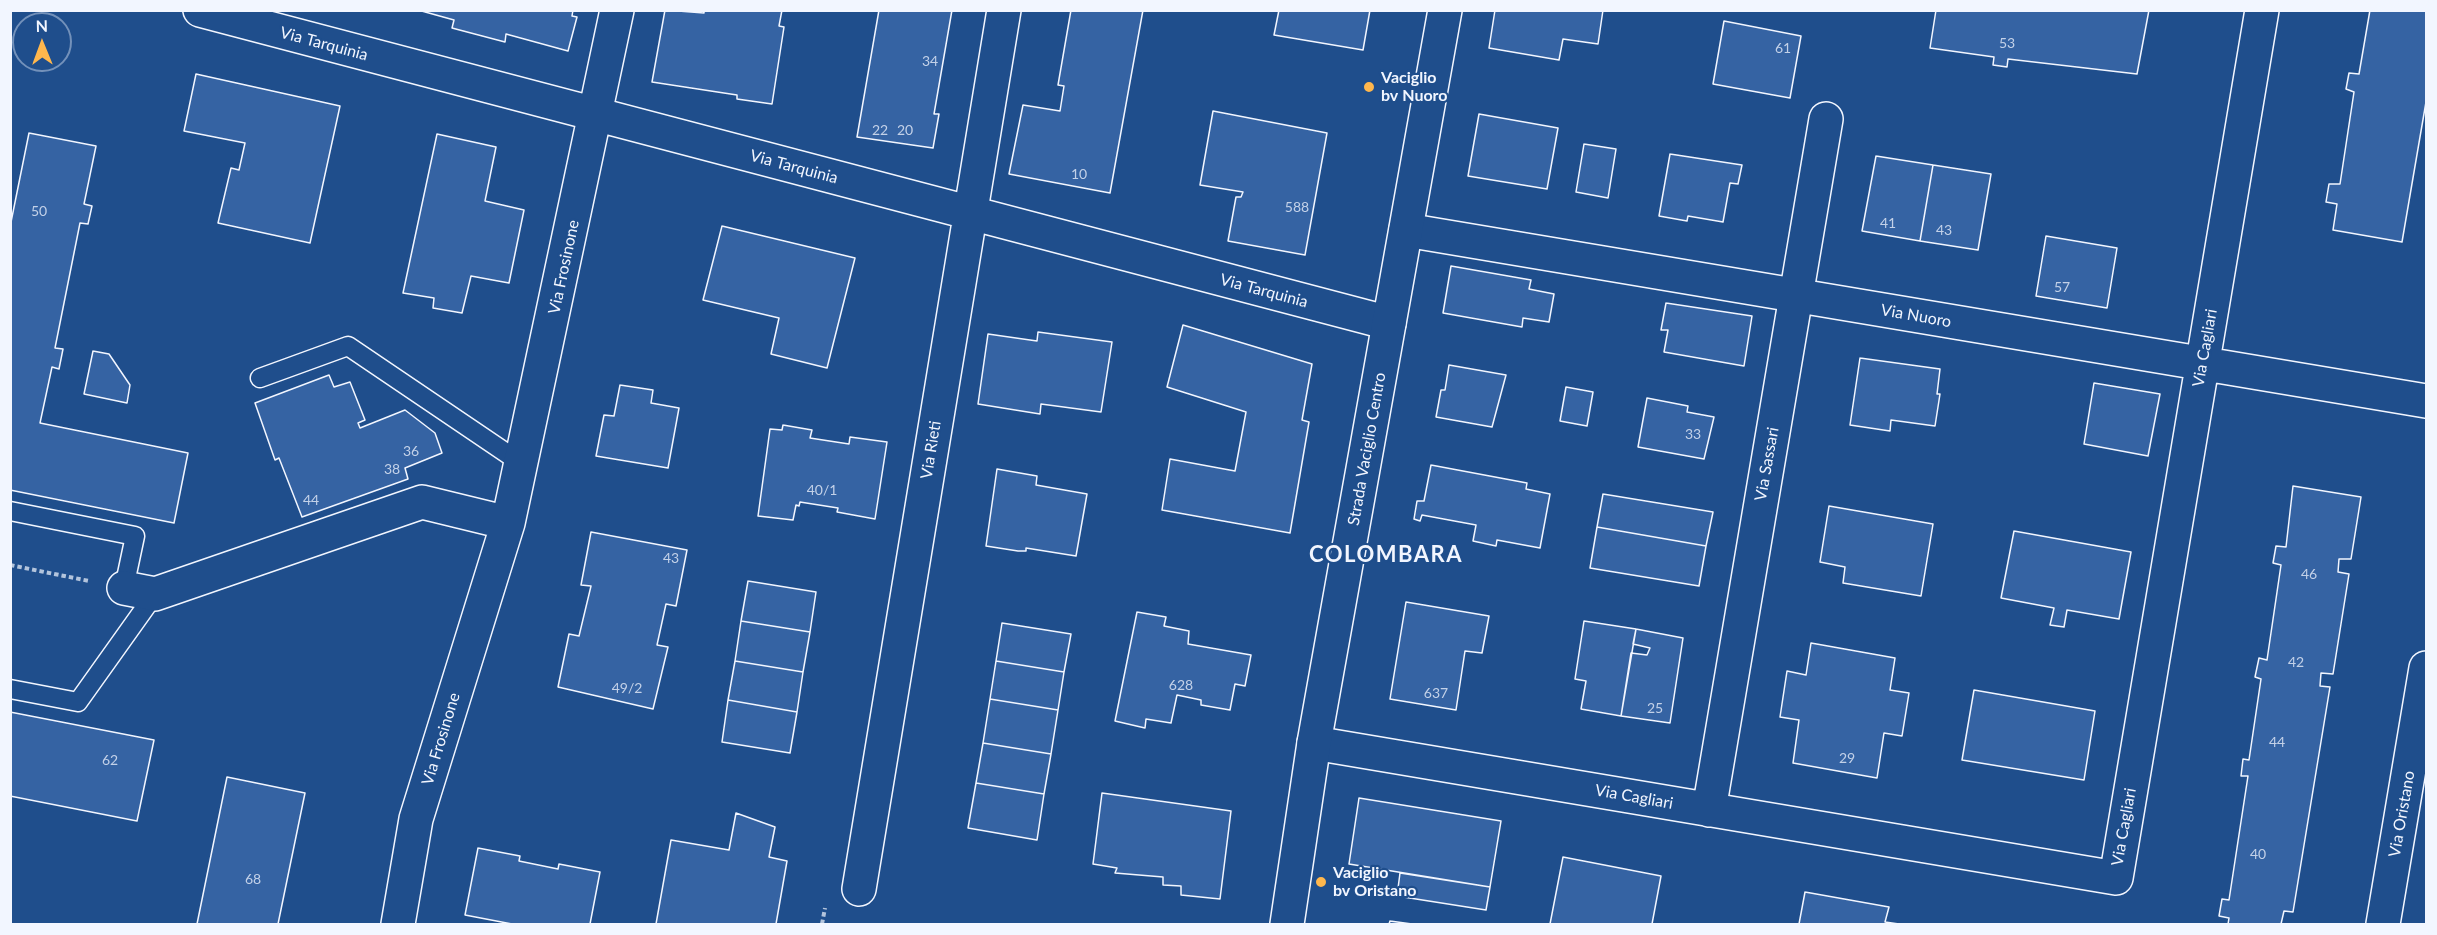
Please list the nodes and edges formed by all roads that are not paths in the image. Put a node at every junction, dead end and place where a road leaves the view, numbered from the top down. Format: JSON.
{"nodes":[{"id":1,"x":200,"y":10,"type":"edge"},
{"id":2,"x":617,"y":10,"type":"edge"},
{"id":3,"x":1004,"y":10,"type":"edge"},
{"id":4,"x":1445,"y":10,"type":"edge"},
{"id":5,"x":2262,"y":10,"type":"edge"},
{"id":6,"x":597,"y":115,"type":"junction"},
{"id":7,"x":1826,"y":119,"type":"dead end"},
{"id":8,"x":970,"y":213,"type":"junction"},
{"id":9,"x":1406,"y":230,"type":"junction"},
{"id":10,"x":1796,"y":296,"type":"junction"},
{"id":11,"x":1389,"y":323,"type":"junction"},
{"id":12,"x":2203,"y":364,"type":"junction"},
{"id":13,"x":260,"y":378,"type":"dead end"},
{"id":14,"x":2427,"y":401,"type":"edge"},
{"id":15,"x":521,"y":463,"type":"junction"},
{"id":16,"x":10,"y":511,"type":"edge"},
{"id":17,"x":508,"y":523,"type":"junction"},
{"id":18,"x":140,"y":591,"type":"junction"},
{"id":19,"x":2427,"y":668,"type":"edge"},
{"id":20,"x":10,"y":689,"type":"edge"},
{"id":21,"x":1314,"y":743,"type":"junction"},
{"id":22,"x":1709,"y":810,"type":"junction"},
{"id":23,"x":859,"y":889,"type":"dead end"},
{"id":24,"x":398,"y":924,"type":"edge"},
{"id":25,"x":1287,"y":924,"type":"edge"},
{"id":26,"x":2383,"y":924,"type":"edge"}],
"edges":[{"from":1,"to":6,"type":"street","name":"Via Tarquinia"},
{"from":2,"to":6,"type":"street","name":"Via Frosinone"},
{"from":3,"to":8,"type":"street","name":"Via Rieti"},
{"from":4,"to":9,"type":"street","name":"Strada Vaciglio Centro"},
{"from":5,"to":12,"type":"street","name":"Via Cagliari"},
{"from":6,"to":8,"type":"street","name":"Via Tarquinia"},
{"from":6,"to":15,"type":"street","name":"Via Frosinone"},
{"from":7,"to":10,"type":"street","name":"Via Sassari"},
{"from":8,"to":11,"type":"street","name":"Via Tarquinia"},
{"from":8,"to":23,"type":"street","name":"Via Rieti"},
{"from":9,"to":10,"type":"street","name":"Via Nuoro"},
{"from":9,"to":11,"type":"street","name":"Strada Vaciglio Centro"},
{"from":10,"to":12,"type":"street","name":"Via Nuoro"},
{"from":10,"to":22,"type":"street","name":"Via Sassari"},
{"from":11,"to":21,"type":"street","name":"Strada Vaciglio Centro"},
{"from":12,"to":14,"type":"street","name":"Via Nuoro"},
{"from":12,"to":22,"type":"street","name":"Via Cagliari"},
{"from":13,"to":15,"type":"lane"},
{"from":15,"to":17,"type":"street","name":"Via Frosinone"},
{"from":16,"to":18,"type":"lane"},
{"from":17,"to":18,"type":"street"},
{"from":17,"to":24,"type":"street","name":"Via Frosinone"},
{"from":18,"to":20,"type":"lane"},
{"from":19,"to":26,"type":"street","name":"Via Oristano"},
{"from":21,"to":22,"type":"street","name":"Via Cagliari"},
{"from":21,"to":25,"type":"street","name":"Strada Vaciglio Centro"}]}
